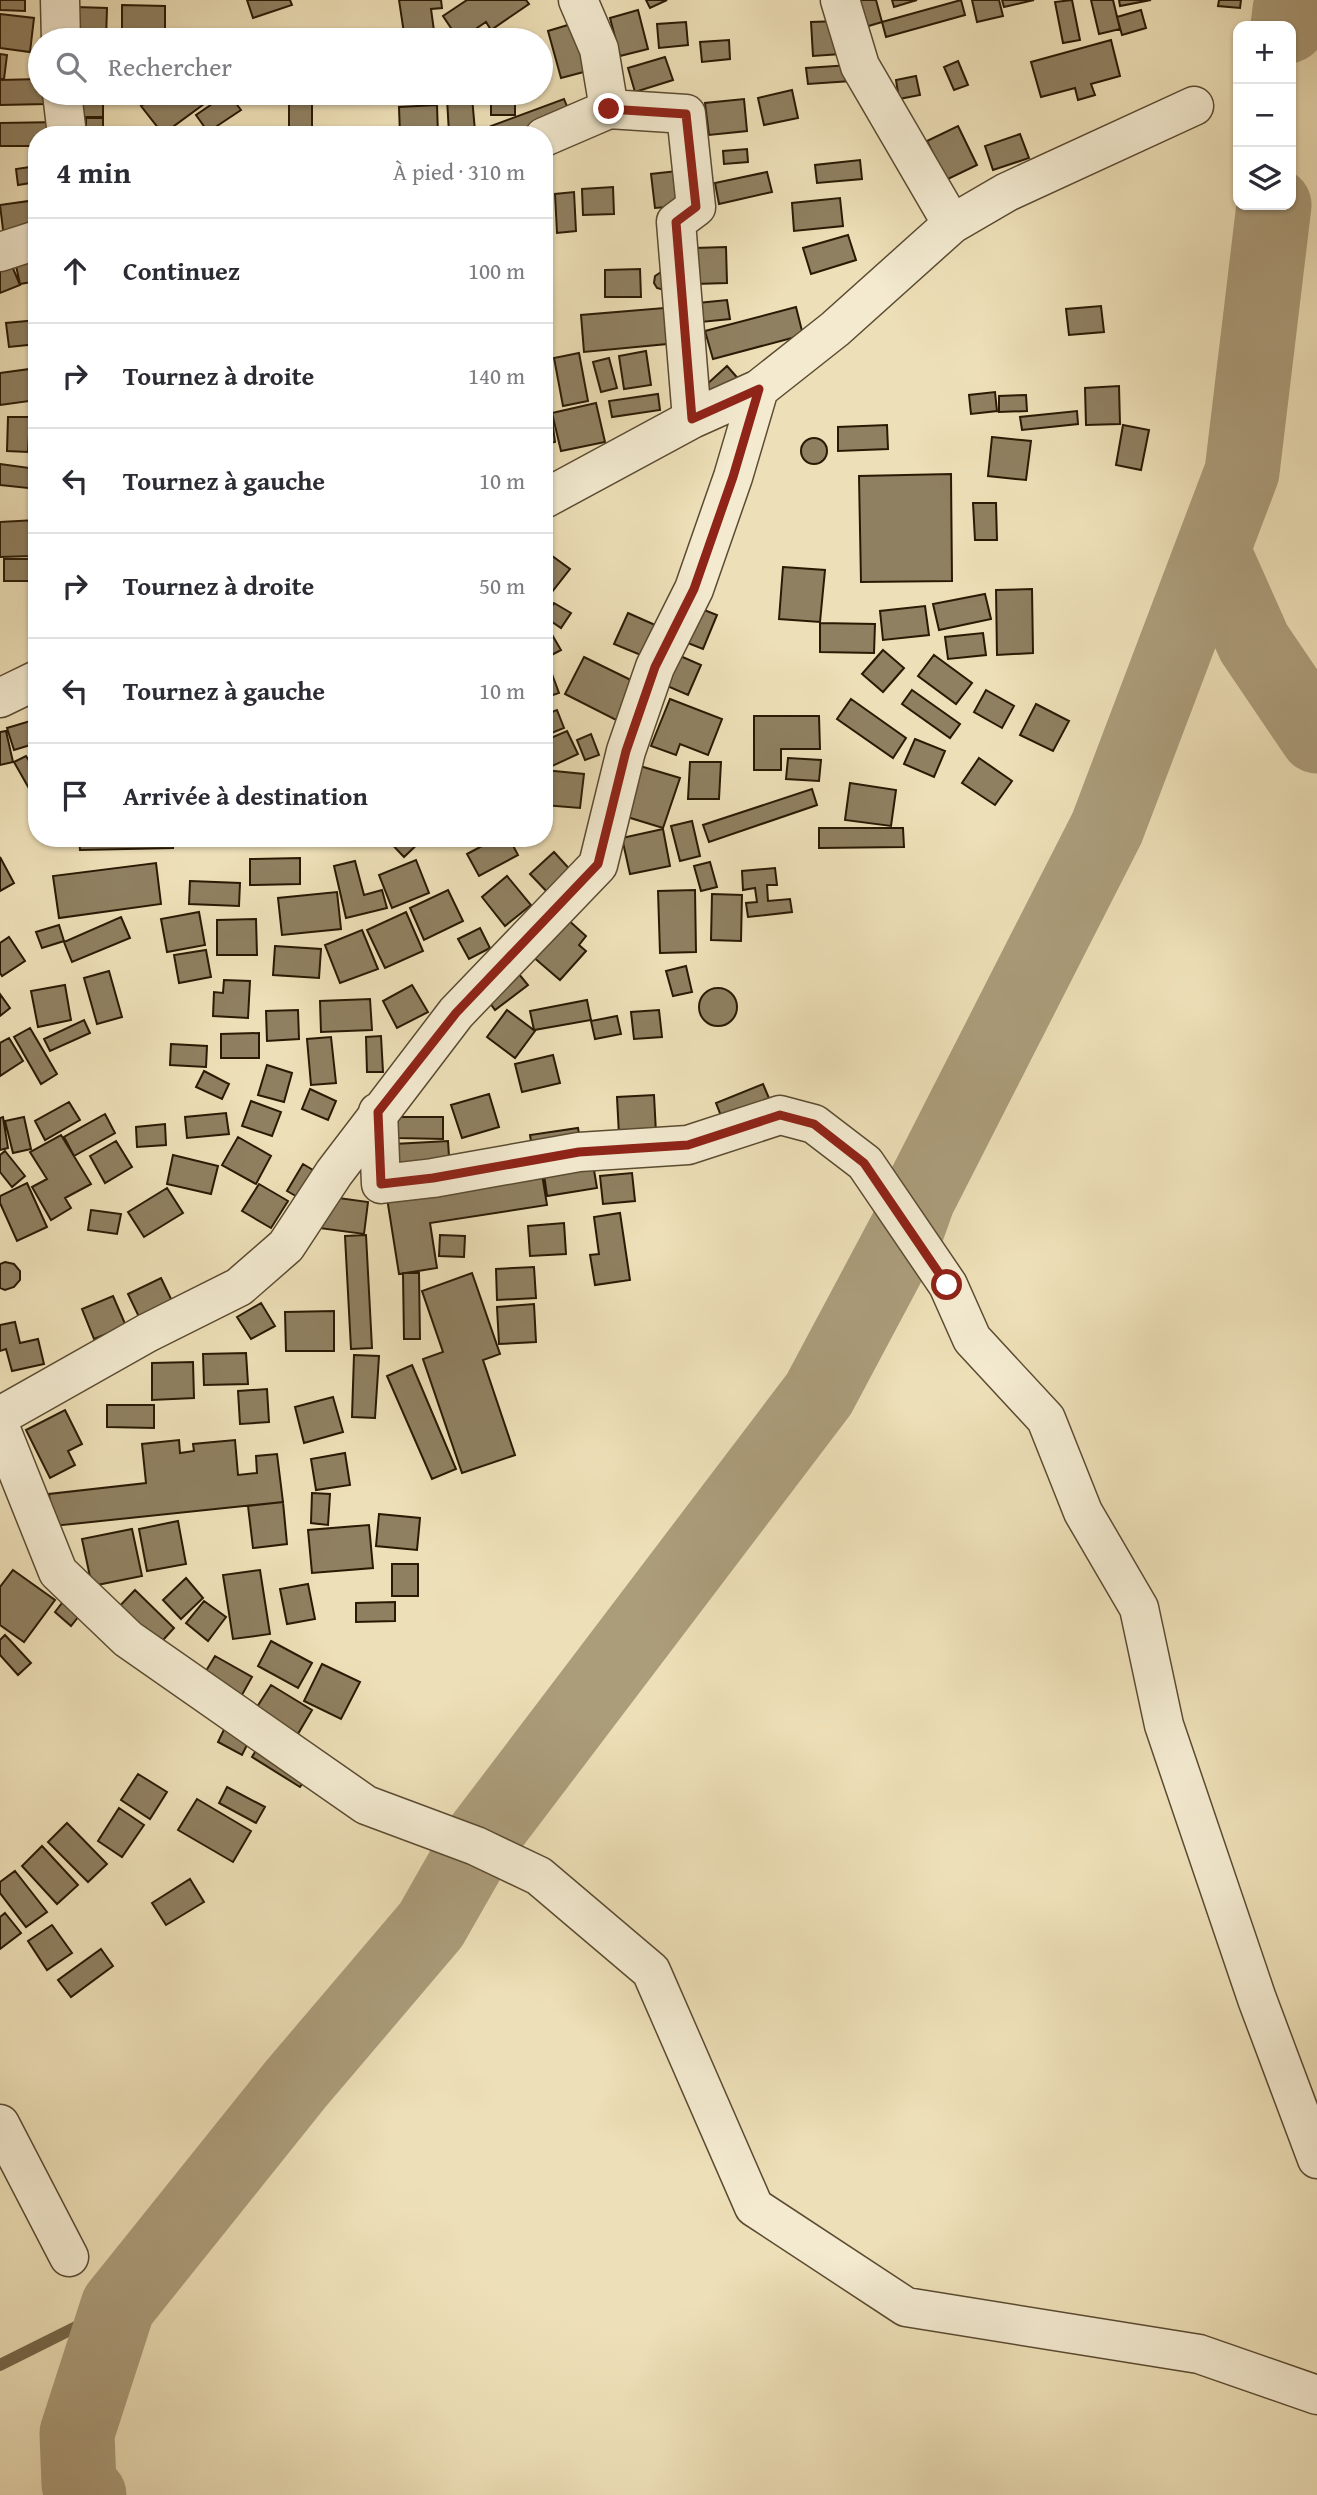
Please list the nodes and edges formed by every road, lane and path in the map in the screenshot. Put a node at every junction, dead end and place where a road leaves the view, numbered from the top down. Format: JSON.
{"nodes":[{"id":1,"x":60,"y":0,"type":"edge"},
{"id":2,"x":578,"y":0,"type":"edge"},
{"id":3,"x":840,"y":0,"type":"edge"},
{"id":4,"x":61,"y":28,"type":"edge"},
{"id":5,"x":64,"y":105,"type":"edge"},
{"id":6,"x":1194,"y":106,"type":"dead end"},
{"id":7,"x":609,"y":109,"type":"junction"},
{"id":8,"x":67,"y":126,"type":"edge"},
{"id":9,"x":553,"y":133,"type":"edge"},
{"id":10,"x":952,"y":224,"type":"junction"},
{"id":11,"x":28,"y":243,"type":"edge"},
{"id":12,"x":0,"y":252,"type":"edge"},
{"id":13,"x":759,"y":389,"type":"junction"},
{"id":14,"x":692,"y":419,"type":"junction"},
{"id":15,"x":553,"y":494,"type":"edge"},
{"id":16,"x":28,"y":684,"type":"edge"},
{"id":17,"x":0,"y":698,"type":"edge"},
{"id":18,"x":378,"y":1112,"type":"junction"},
{"id":19,"x":0,"y":1416,"type":"edge"},
{"id":20,"x":0,"y":1426,"type":"edge"},
{"id":21,"x":0,"y":2124,"type":"edge"},
{"id":22,"x":1317,"y":2159,"type":"edge"},
{"id":23,"x":69,"y":2257,"type":"dead end"},
{"id":24,"x":1317,"y":2395,"type":"edge"}],
"edges":[{"from":1,"to":4,"type":"street"},
{"from":2,"to":7,"type":"street"},
{"from":3,"to":10,"type":"street"},
{"from":5,"to":8,"type":"street"},
{"from":6,"to":10,"type":"street"},
{"from":7,"to":9,"type":"street"},
{"from":7,"to":14,"type":"street"},
{"from":10,"to":13,"type":"street"},
{"from":11,"to":12,"type":"street"},
{"from":13,"to":14,"type":"street"},
{"from":13,"to":18,"type":"street"},
{"from":14,"to":15,"type":"street"},
{"from":16,"to":17,"type":"street"},
{"from":18,"to":19,"type":"street"},
{"from":18,"to":22,"type":"street"},
{"from":20,"to":24,"type":"street"},
{"from":21,"to":23,"type":"street"}]}
